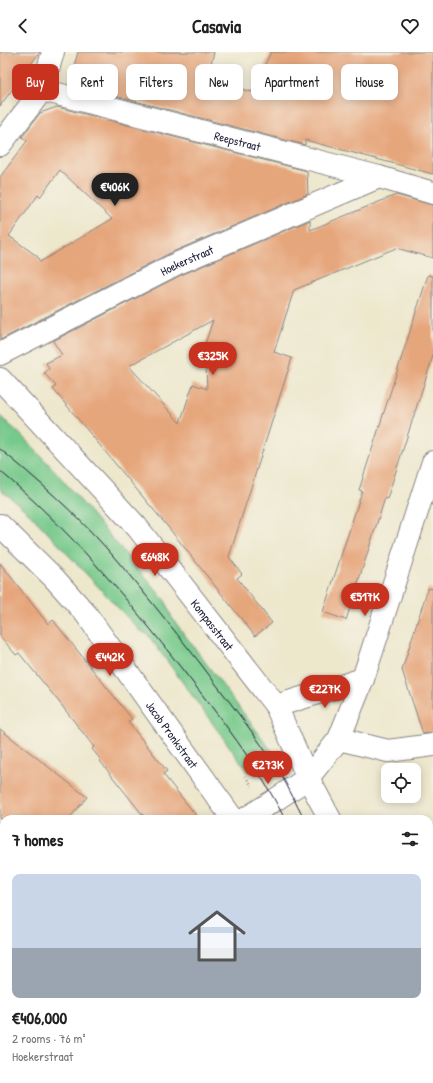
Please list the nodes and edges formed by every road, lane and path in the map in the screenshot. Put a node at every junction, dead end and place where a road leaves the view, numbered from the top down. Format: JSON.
{"nodes":[{"id":1,"x":53,"y":52,"type":"edge"},
{"id":2,"x":50,"y":64,"type":"edge"},
{"id":3,"x":59,"y":94,"type":"edge"},
{"id":4,"x":34,"y":100,"type":"edge"},
{"id":5,"x":0,"y":145,"type":"edge"},
{"id":6,"x":379,"y":178,"type":"junction"},
{"id":7,"x":433,"y":193,"type":"edge"},
{"id":8,"x":0,"y":354,"type":"edge"},
{"id":9,"x":0,"y":379,"type":"edge"},
{"id":10,"x":433,"y":462,"type":"edge"},
{"id":11,"x":0,"y":525,"type":"edge"},
{"id":12,"x":363,"y":679,"type":"junction"},
{"id":13,"x":276,"y":706,"type":"junction"},
{"id":14,"x":339,"y":739,"type":"junction"},
{"id":15,"x":433,"y":745,"type":"edge"},
{"id":16,"x":308,"y":778,"type":"junction"},
{"id":17,"x":230,"y":815,"type":"edge"},
{"id":18,"x":251,"y":815,"type":"edge"},
{"id":19,"x":328,"y":815,"type":"edge"}],
"edges":[{"from":1,"to":2,"type":"street"},
{"from":3,"to":6,"type":"street","name":"Reepstraat"},
{"from":4,"to":5,"type":"street"},
{"from":6,"to":7,"type":"street","name":"Reepstraat"},
{"from":6,"to":8,"type":"street","name":"Hoekerstraat"},
{"from":9,"to":13,"type":"street","name":"Kompasstraat"},
{"from":10,"to":12,"type":"street"},
{"from":11,"to":17,"type":"street","name":"Jacob Pronkstraat"},
{"from":12,"to":13,"type":"street"},
{"from":12,"to":14,"type":"street"},
{"from":13,"to":16,"type":"street","name":"Kompasstraat"},
{"from":14,"to":15,"type":"street"},
{"from":14,"to":16,"type":"street"},
{"from":16,"to":18,"type":"street"},
{"from":16,"to":19,"type":"street","name":"Kompasstraat"}]}
